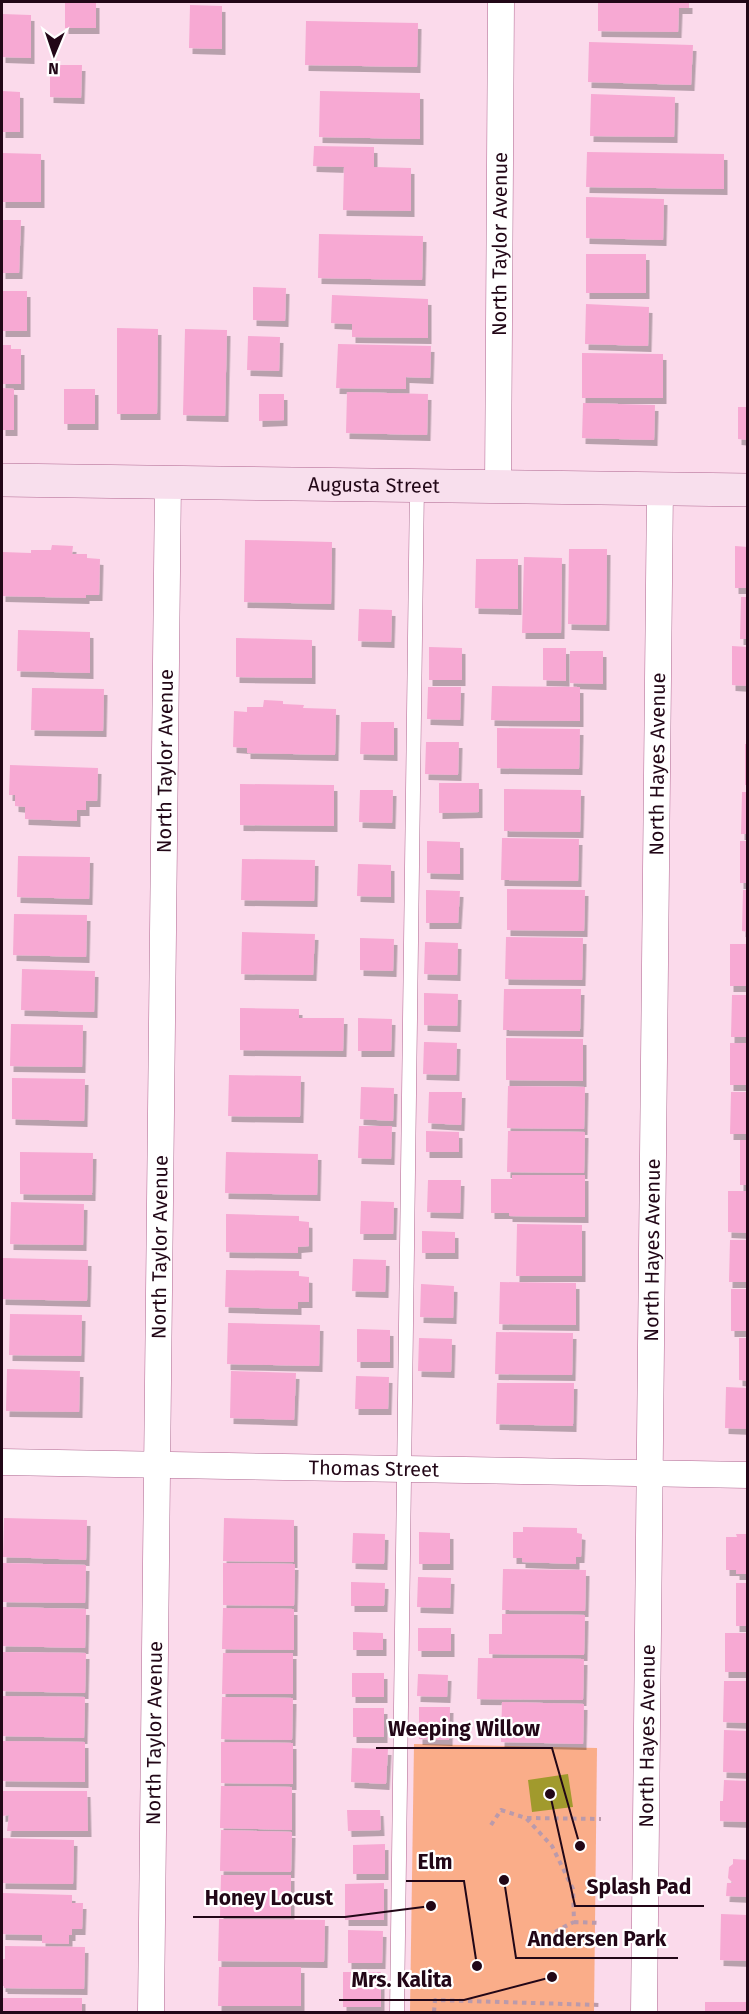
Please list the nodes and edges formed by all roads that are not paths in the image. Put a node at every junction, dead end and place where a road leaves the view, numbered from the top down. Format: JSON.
{"nodes":[{"id":1,"x":501,"y":2,"type":"edge"},
{"id":2,"x":2,"y":480,"type":"edge"},
{"id":3,"x":168,"y":482,"type":"junction"},
{"id":4,"x":417,"y":485,"type":"junction"},
{"id":5,"x":498,"y":486,"type":"junction"},
{"id":6,"x":660,"y":488,"type":"junction"},
{"id":7,"x":747,"y":490,"type":"edge"},
{"id":8,"x":2,"y":1462,"type":"edge"},
{"id":9,"x":156,"y":1465,"type":"junction"},
{"id":10,"x":405,"y":1469,"type":"junction"},
{"id":11,"x":651,"y":1474,"type":"junction"},
{"id":12,"x":747,"y":1475,"type":"edge"},
{"id":13,"x":151,"y":2013,"type":"edge"},
{"id":14,"x":397,"y":2013,"type":"edge"},
{"id":15,"x":644,"y":2013,"type":"edge"}],
"edges":[{"from":1,"to":5,"type":"street","name":"North Taylor Avenue"},
{"from":2,"to":3,"type":"street","name":"Augusta Street"},
{"from":3,"to":4,"type":"street","name":"Augusta Street"},
{"from":3,"to":9,"type":"street","name":"North Taylor Avenue"},
{"from":4,"to":5,"type":"street","name":"Augusta Street"},
{"from":4,"to":10,"type":"lane"},
{"from":5,"to":6,"type":"street","name":"Augusta Street"},
{"from":6,"to":7,"type":"street","name":"Augusta Street"},
{"from":6,"to":11,"type":"street","name":"North Hayes Avenue"},
{"from":8,"to":9,"type":"street","name":"Thomas Street"},
{"from":9,"to":10,"type":"street","name":"Thomas Street"},
{"from":9,"to":13,"type":"street","name":"North Taylor Avenue"},
{"from":10,"to":11,"type":"street","name":"Thomas Street"},
{"from":10,"to":14,"type":"lane"},
{"from":11,"to":12,"type":"street","name":"Thomas Street"},
{"from":11,"to":15,"type":"street","name":"North Hayes Avenue"}]}
